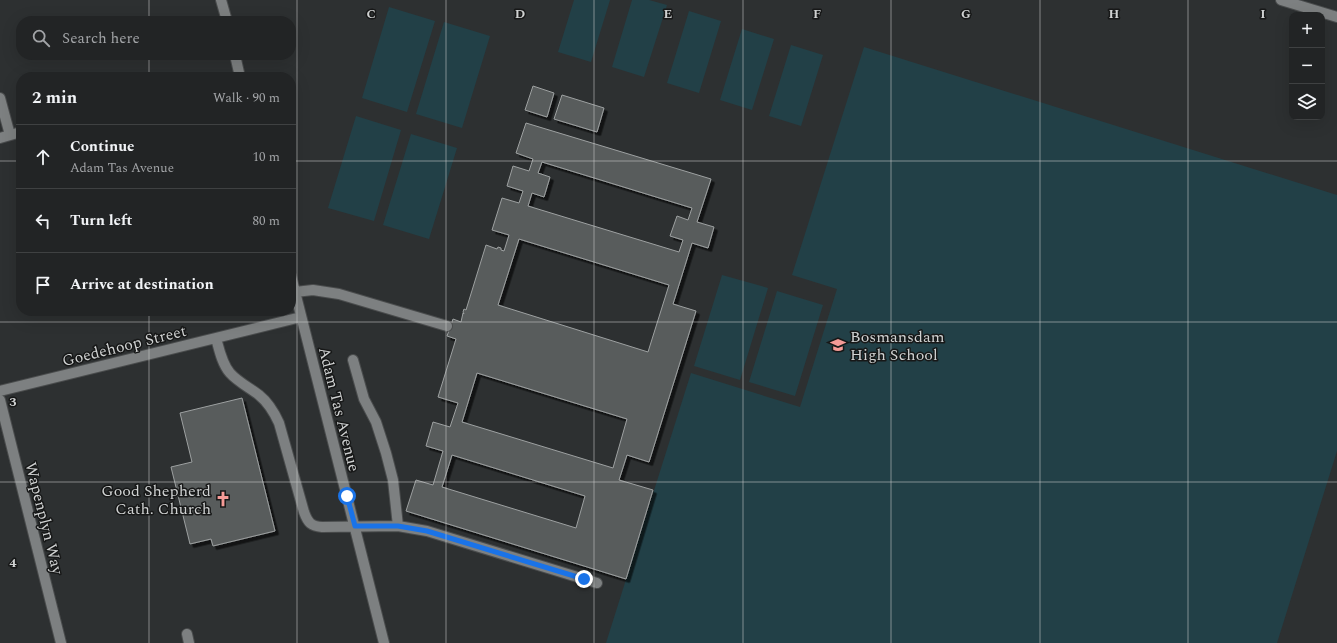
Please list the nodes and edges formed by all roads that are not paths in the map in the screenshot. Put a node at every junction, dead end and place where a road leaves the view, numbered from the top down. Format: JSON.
{"nodes":[{"id":1,"x":222,"y":0,"type":"edge"},
{"id":2,"x":1281,"y":0,"type":"edge"},
{"id":3,"x":226,"y":16,"type":"edge"},
{"id":4,"x":1337,"y":17,"type":"edge"},
{"id":5,"x":236,"y":60,"type":"edge"},
{"id":6,"x":238,"y":72,"type":"edge"},
{"id":7,"x":0,"y":98,"type":"edge"},
{"id":8,"x":16,"y":133,"type":"edge"},
{"id":9,"x":5,"y":136,"type":"edge"},
{"id":10,"x":296,"y":292,"type":"edge"},
{"id":11,"x":296,"y":296,"type":"edge"},
{"id":12,"x":301,"y":317,"type":"junction"},
{"id":13,"x":447,"y":326,"type":"dead end"},
{"id":14,"x":216,"y":338,"type":"junction"},
{"id":15,"x":353,"y":360,"type":"dead end"},
{"id":16,"x":0,"y":391,"type":"edge"},
{"id":17,"x":0,"y":400,"type":"edge"},
{"id":18,"x":355,"y":526,"type":"junction"},
{"id":19,"x":398,"y":526,"type":"junction"},
{"id":20,"x":597,"y":583,"type":"dead end"},
{"id":21,"x":61,"y":643,"type":"edge"},
{"id":22,"x":384,"y":643,"type":"edge"}],
"edges":[{"from":1,"to":3,"type":"street"},
{"from":2,"to":4,"type":"street"},
{"from":5,"to":6,"type":"street"},
{"from":7,"to":9,"type":"street"},
{"from":8,"to":9,"type":"street"},
{"from":10,"to":13,"type":"street"},
{"from":11,"to":12,"type":"street","name":"Adam Tas Avenue"},
{"from":12,"to":14,"type":"street","name":"Goedehoop Street"},
{"from":12,"to":18,"type":"street","name":"Adam Tas Avenue"},
{"from":14,"to":16,"type":"street","name":"Goedehoop Street"},
{"from":14,"to":18,"type":"street"},
{"from":15,"to":19,"type":"street"},
{"from":17,"to":21,"type":"street","name":"Wapenplyn Way"},
{"from":18,"to":19,"type":"street"},
{"from":18,"to":22,"type":"street","name":"Adam Tas Avenue"},
{"from":19,"to":20,"type":"street"}]}
